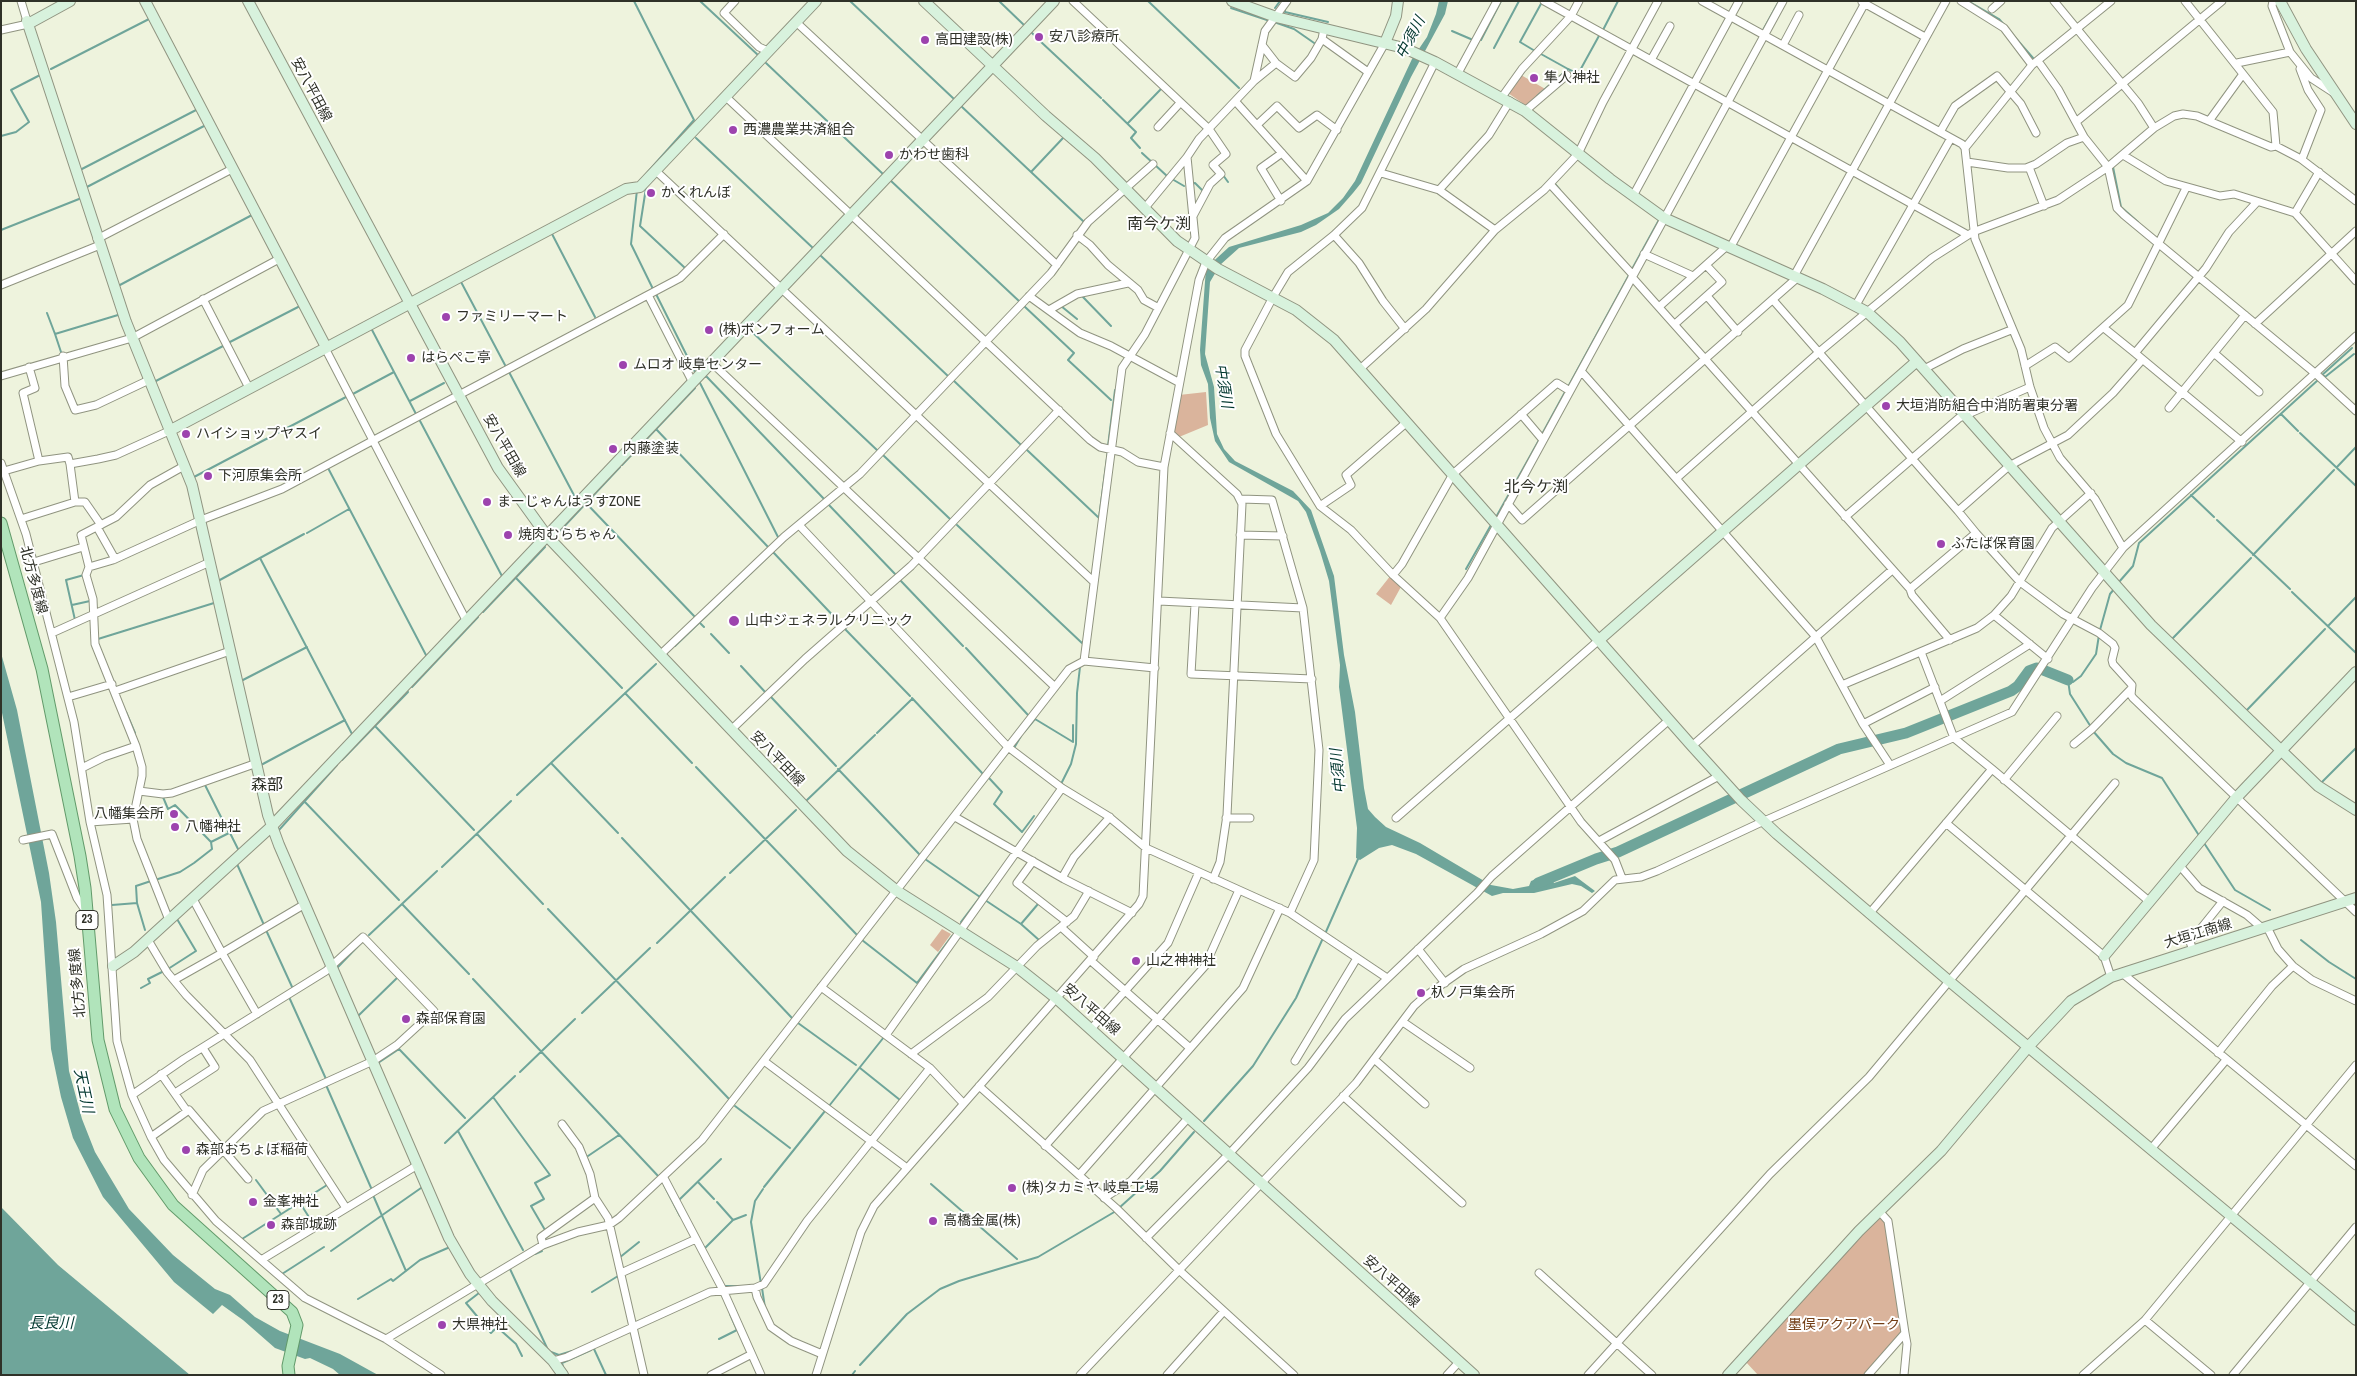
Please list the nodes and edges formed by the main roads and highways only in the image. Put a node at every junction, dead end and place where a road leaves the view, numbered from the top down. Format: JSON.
{"nodes":[{"id":1,"x":1,"y":524,"type":"edge"},
{"id":2,"x":289,"y":1375,"type":"edge"}],
"edges":[{"from":1,"to":2,"type":"main road","name":"北方多度線","number":"23"}]}
